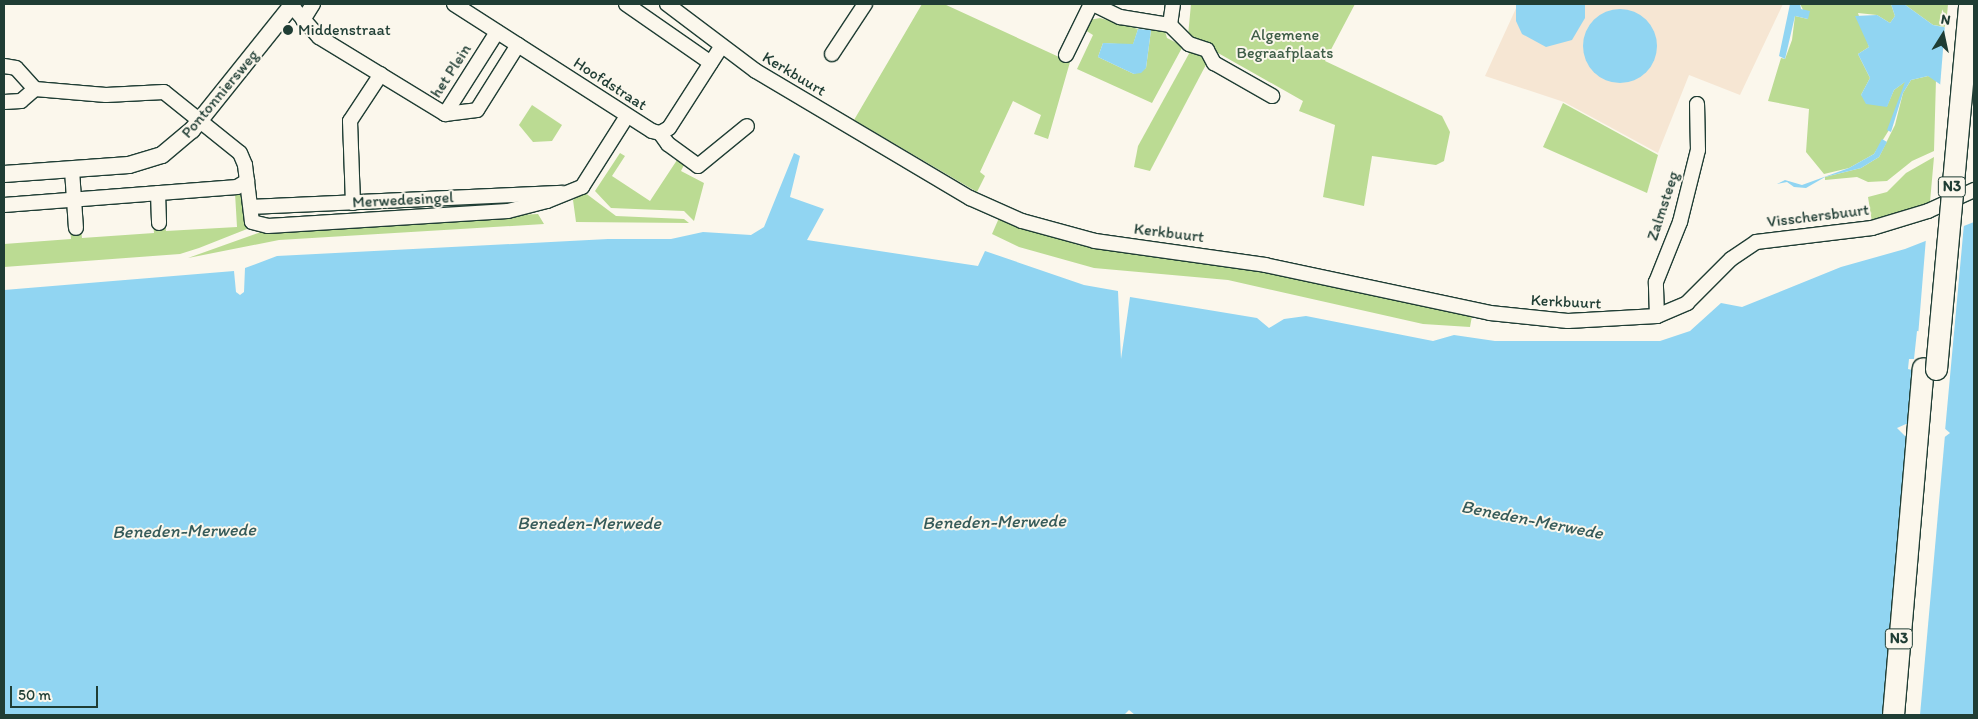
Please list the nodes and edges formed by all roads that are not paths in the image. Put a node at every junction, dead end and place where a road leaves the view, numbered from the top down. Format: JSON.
{"nodes":[{"id":1,"x":291,"y":4,"type":"edge"},
{"id":2,"x":313,"y":4,"type":"edge"},
{"id":3,"x":454,"y":4,"type":"edge"},
{"id":4,"x":626,"y":4,"type":"edge"},
{"id":5,"x":667,"y":4,"type":"edge"},
{"id":6,"x":865,"y":4,"type":"edge"},
{"id":7,"x":1092,"y":4,"type":"edge"},
{"id":8,"x":1172,"y":4,"type":"edge"},
{"id":9,"x":1956,"y":4,"type":"edge"},
{"id":10,"x":1969,"y":4,"type":"edge"},
{"id":11,"x":303,"y":20,"type":"junction"},
{"id":12,"x":1170,"y":25,"type":"junction"},
{"id":13,"x":497,"y":32,"type":"junction"},
{"id":14,"x":518,"y":45,"type":"junction"},
{"id":15,"x":721,"y":47,"type":"junction"},
{"id":16,"x":832,"y":54,"type":"dead end"},
{"id":17,"x":1066,"y":55,"type":"dead end"},
{"id":18,"x":711,"y":63,"type":"junction"},
{"id":19,"x":4,"y":66,"type":"edge"},
{"id":20,"x":381,"y":74,"type":"junction"},
{"id":21,"x":35,"y":89,"type":"junction"},
{"id":22,"x":1272,"y":96,"type":"dead end"},
{"id":23,"x":4,"y":102,"type":"edge"},
{"id":24,"x":1697,"y":104,"type":"dead end"},
{"id":25,"x":445,"y":114,"type":"junction"},
{"id":26,"x":627,"y":116,"type":"junction"},
{"id":27,"x":201,"y":119,"type":"junction"},
{"id":28,"x":747,"y":126,"type":"dead end"},
{"id":29,"x":660,"y":133,"type":"junction"},
{"id":30,"x":72,"y":170,"type":"junction"},
{"id":31,"x":4,"y":174,"type":"edge"},
{"id":32,"x":246,"y":181,"type":"junction"},
{"id":33,"x":1974,"y":190,"type":"edge"},
{"id":34,"x":158,"y":194,"type":"junction"},
{"id":35,"x":570,"y":194,"type":"junction"},
{"id":36,"x":75,"y":200,"type":"junction"},
{"id":37,"x":353,"y":203,"type":"junction"},
{"id":38,"x":4,"y":205,"type":"edge"},
{"id":39,"x":251,"y":207,"type":"junction"},
{"id":40,"x":159,"y":223,"type":"dead end"},
{"id":41,"x":76,"y":228,"type":"dead end"},
{"id":42,"x":1657,"y":316,"type":"junction"},
{"id":43,"x":1912,"y":564,"type":"junction"},
{"id":44,"x":1892,"y":715,"type":"edge"},
{"id":45,"x":1906,"y":715,"type":"edge"}],
"edges":[{"from":1,"to":11,"type":"street"},
{"from":1,"to":27,"type":"street","name":"Pontonniersweg"},
{"from":2,"to":11,"type":"street"},
{"from":3,"to":13,"type":"street","name":"Hoofdstraat"},
{"from":4,"to":18,"type":"street"},
{"from":5,"to":15,"type":"street","name":"Kerkbuurt"},
{"from":6,"to":16,"type":"street"},
{"from":7,"to":12,"type":"street"},
{"from":7,"to":17,"type":"street"},
{"from":8,"to":12,"type":"street"},
{"from":9,"to":43,"type":"main road","number":"N3"},
{"from":10,"to":43,"type":"main road","number":"N3","bridge":true},
{"from":11,"to":20,"type":"street"},
{"from":12,"to":22,"type":"street"},
{"from":13,"to":14,"type":"street","name":"Hoofdstraat"},
{"from":13,"to":25,"type":"street","name":"het Plein"},
{"from":14,"to":25,"type":"street","name":"het Plein"},
{"from":14,"to":26,"type":"street","name":"Hoofdstraat"},
{"from":15,"to":18,"type":"street"},
{"from":15,"to":42,"type":"street","name":"Kerkbuurt"},
{"from":18,"to":29,"type":"street"},
{"from":19,"to":21,"type":"street"},
{"from":20,"to":25,"type":"street"},
{"from":20,"to":37,"type":"street"},
{"from":21,"to":23,"type":"street"},
{"from":21,"to":27,"type":"street","name":"Merwedesingel"},
{"from":24,"to":42,"type":"street","name":"Zalmsteeg"},
{"from":26,"to":29,"type":"street","name":"Hoofdstraat"},
{"from":26,"to":35,"type":"street","name":"Merwedesingel"},
{"from":27,"to":30,"type":"street","name":"Pontonniersweg"},
{"from":27,"to":32,"type":"street","name":"Merwedesingel"},
{"from":28,"to":29,"type":"street","name":"Hoofdstraat"},
{"from":30,"to":31,"type":"street","name":"Pontonniersweg"},
{"from":30,"to":36,"type":"street"},
{"from":32,"to":34,"type":"street"},
{"from":32,"to":39,"type":"street","name":"Merwedesingel"},
{"from":33,"to":42,"type":"street","name":"Visschersbuurt"},
{"from":34,"to":36,"type":"street"},
{"from":34,"to":40,"type":"street"},
{"from":35,"to":37,"type":"street","name":"Merwedesingel"},
{"from":35,"to":39,"type":"street","name":"Merwedesingel"},
{"from":36,"to":38,"type":"street"},
{"from":36,"to":41,"type":"street"},
{"from":37,"to":39,"type":"street","name":"Merwedesingel"},
{"from":43,"to":44,"type":"main road","number":"N3"},
{"from":43,"to":45,"type":"main road","number":"N3"}]}
